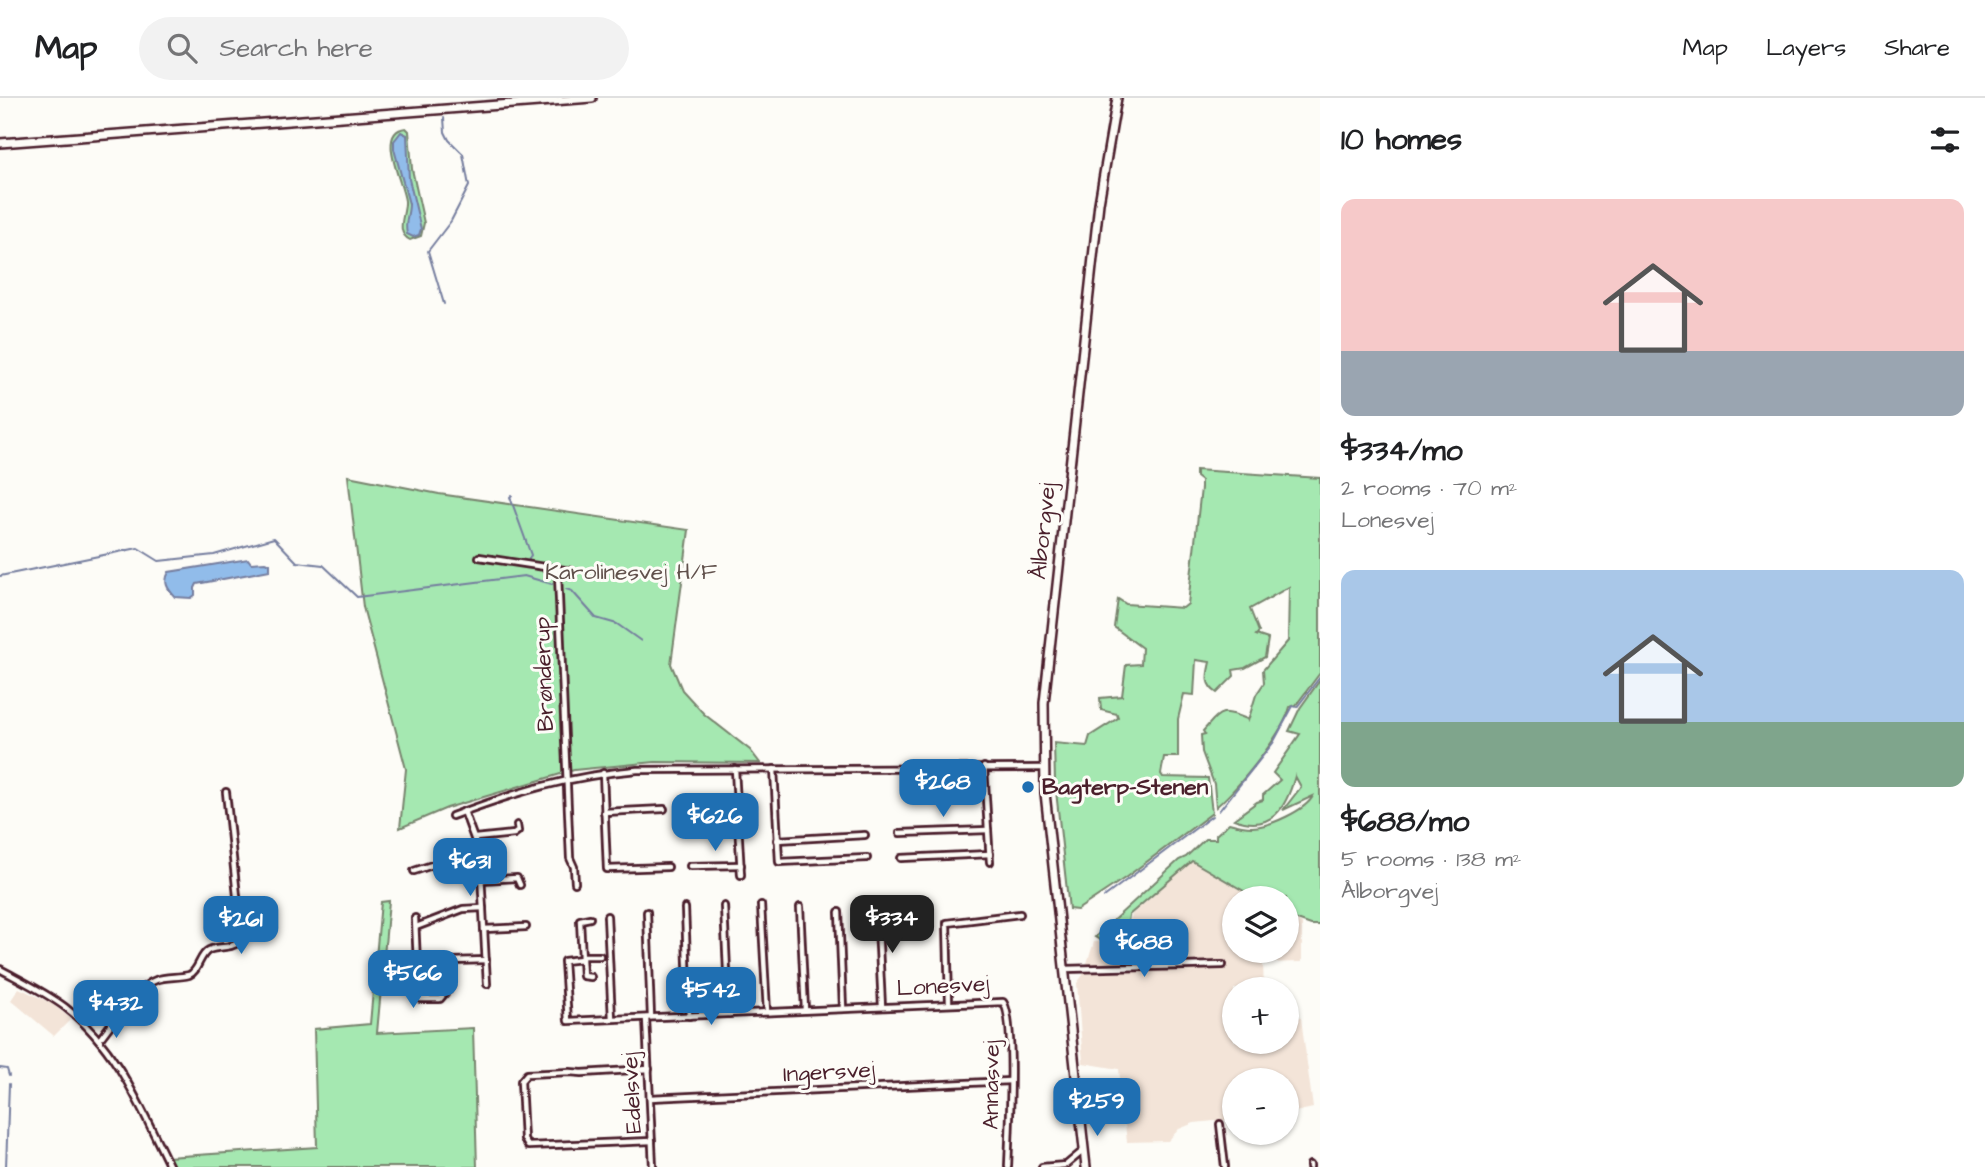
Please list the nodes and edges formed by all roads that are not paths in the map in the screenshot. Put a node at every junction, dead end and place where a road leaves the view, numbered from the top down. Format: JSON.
{"nodes":[{"id":1,"x":592,"y":98,"type":"edge"},
{"id":2,"x":1117,"y":98,"type":"edge"},
{"id":3,"x":0,"y":143,"type":"edge"},
{"id":4,"x":479,"y":557,"type":"dead end"},
{"id":5,"x":554,"y":569,"type":"junction"},
{"id":6,"x":571,"y":571,"type":"dead end"},
{"id":7,"x":984,"y":767,"type":"junction"},
{"id":8,"x":1044,"y":768,"type":"junction"},
{"id":9,"x":735,"y":769,"type":"junction"},
{"id":10,"x":774,"y":769,"type":"junction"},
{"id":11,"x":603,"y":773,"type":"junction"},
{"id":12,"x":566,"y":779,"type":"junction"},
{"id":13,"x":226,"y":792,"type":"dead end"},
{"id":14,"x":737,"y":806,"type":"junction"},
{"id":15,"x":688,"y":808,"type":"dead end"},
{"id":16,"x":664,"y":809,"type":"dead end"},
{"id":17,"x":464,"y":811,"type":"junction"},
{"id":18,"x":604,"y":812,"type":"junction"},
{"id":19,"x":452,"y":816,"type":"dead end"},
{"id":20,"x":517,"y":825,"type":"dead end"},
{"id":21,"x":988,"y":830,"type":"junction"},
{"id":22,"x":900,"y":834,"type":"dead end"},
{"id":23,"x":865,"y":835,"type":"dead end"},
{"id":24,"x":475,"y":838,"type":"junction"},
{"id":25,"x":778,"y":840,"type":"junction"},
{"id":26,"x":478,"y":850,"type":"junction"},
{"id":27,"x":989,"y":853,"type":"junction"},
{"id":28,"x":867,"y":858,"type":"dead end"},
{"id":29,"x":901,"y":858,"type":"dead end"},
{"id":30,"x":990,"y":862,"type":"dead end"},
{"id":31,"x":741,"y":864,"type":"junction"},
{"id":32,"x":690,"y":866,"type":"dead end"},
{"id":33,"x":668,"y":867,"type":"dead end"},
{"id":34,"x":414,"y":871,"type":"dead end"},
{"id":35,"x":741,"y":875,"type":"dead end"},
{"id":36,"x":482,"y":880,"type":"junction"},
{"id":37,"x":575,"y":883,"type":"dead end"},
{"id":38,"x":520,"y":885,"type":"dead end"},
{"id":39,"x":761,"y":905,"type":"dead end"},
{"id":40,"x":877,"y":905,"type":"dead end"},
{"id":41,"x":724,"y":906,"type":"dead end"},
{"id":42,"x":800,"y":907,"type":"dead end"},
{"id":43,"x":483,"y":908,"type":"junction"},
{"id":44,"x":685,"y":908,"type":"dead end"},
{"id":45,"x":647,"y":912,"type":"dead end"},
{"id":46,"x":839,"y":912,"type":"dead end"},
{"id":47,"x":1020,"y":914,"type":"dead end"},
{"id":48,"x":607,"y":916,"type":"dead end"},
{"id":49,"x":590,"y":918,"type":"dead end"},
{"id":50,"x":415,"y":919,"type":"dead end"},
{"id":51,"x":416,"y":927,"type":"junction"},
{"id":52,"x":526,"y":927,"type":"dead end"},
{"id":53,"x":484,"y":929,"type":"junction"},
{"id":54,"x":600,"y":956,"type":"dead end"},
{"id":55,"x":582,"y":958,"type":"junction"},
{"id":56,"x":486,"y":960,"type":"junction"},
{"id":57,"x":1223,"y":965,"type":"dead end"},
{"id":58,"x":0,"y":969,"type":"edge"},
{"id":59,"x":1065,"y":970,"type":"junction"},
{"id":60,"x":591,"y":977,"type":"dead end"},
{"id":61,"x":487,"y":984,"type":"dead end"},
{"id":62,"x":949,"y":1003,"type":"junction"},
{"id":63,"x":1005,"y":1003,"type":"joint"},
{"id":64,"x":882,"y":1007,"type":"junction"},
{"id":65,"x":843,"y":1008,"type":"junction"},
{"id":66,"x":805,"y":1010,"type":"junction"},
{"id":67,"x":767,"y":1012,"type":"junction"},
{"id":68,"x":729,"y":1014,"type":"junction"},
{"id":69,"x":689,"y":1016,"type":"junction"},
{"id":70,"x":649,"y":1018,"type":"junction"},
{"id":71,"x":612,"y":1019,"type":"junction"},
{"id":72,"x":99,"y":1040,"type":"junction"},
{"id":73,"x":649,"y":1069,"type":"junction"},
{"id":74,"x":1010,"y":1082,"type":"junction"},
{"id":75,"x":650,"y":1098,"type":"junction"},
{"id":76,"x":1220,"y":1124,"type":"dead end"},
{"id":77,"x":652,"y":1141,"type":"junction"},
{"id":78,"x":1084,"y":1150,"type":"junction"},
{"id":79,"x":1066,"y":1165,"type":"edge"},
{"id":80,"x":170,"y":1167,"type":"edge"},
{"id":81,"x":653,"y":1167,"type":"edge"},
{"id":82,"x":1008,"y":1167,"type":"edge"},
{"id":83,"x":1042,"y":1167,"type":"edge"},
{"id":84,"x":1086,"y":1167,"type":"edge"},
{"id":85,"x":1225,"y":1167,"type":"edge"}],
"edges":[{"from":1,"to":3,"type":"main road"},
{"from":2,"to":8,"type":"main road","name":"Ålborgvej"},
{"from":4,"to":5,"type":"street"},
{"from":5,"to":6,"type":"street"},
{"from":5,"to":12,"type":"street","name":"Brønderup"},
{"from":7,"to":8,"type":"street"},
{"from":7,"to":10,"type":"street"},
{"from":7,"to":21,"type":"street"},
{"from":8,"to":59,"type":"main road","name":"Ålborgvej"},
{"from":9,"to":10,"type":"street"},
{"from":9,"to":11,"type":"street"},
{"from":9,"to":14,"type":"street"},
{"from":10,"to":25,"type":"street"},
{"from":11,"to":12,"type":"street"},
{"from":11,"to":18,"type":"street"},
{"from":12,"to":17,"type":"street"},
{"from":12,"to":37,"type":"street","name":"Brønderup"},
{"from":13,"to":72,"type":"street"},
{"from":14,"to":15,"type":"street"},
{"from":14,"to":31,"type":"street"},
{"from":16,"to":18,"type":"street"},
{"from":17,"to":19,"type":"street"},
{"from":17,"to":24,"type":"street"},
{"from":18,"to":33,"type":"street"},
{"from":20,"to":24,"type":"street"},
{"from":21,"to":22,"type":"street"},
{"from":21,"to":27,"type":"street"},
{"from":23,"to":25,"type":"street"},
{"from":24,"to":26,"type":"street"},
{"from":25,"to":28,"type":"street"},
{"from":26,"to":34,"type":"street"},
{"from":26,"to":36,"type":"street"},
{"from":27,"to":29,"type":"street"},
{"from":27,"to":30,"type":"street"},
{"from":31,"to":32,"type":"street"},
{"from":31,"to":35,"type":"street"},
{"from":36,"to":38,"type":"street"},
{"from":36,"to":43,"type":"street"},
{"from":39,"to":67,"type":"street"},
{"from":40,"to":64,"type":"street","name":"Lonesvej"},
{"from":41,"to":68,"type":"street"},
{"from":42,"to":66,"type":"street"},
{"from":43,"to":51,"type":"street"},
{"from":43,"to":53,"type":"street"},
{"from":44,"to":69,"type":"street"},
{"from":45,"to":70,"type":"street"},
{"from":46,"to":65,"type":"street"},
{"from":47,"to":62,"type":"street"},
{"from":48,"to":71,"type":"street"},
{"from":49,"to":55,"type":"street"},
{"from":50,"to":51,"type":"street"},
{"from":51,"to":56,"type":"street"},
{"from":52,"to":53,"type":"street"},
{"from":53,"to":56,"type":"street"},
{"from":54,"to":55,"type":"street"},
{"from":55,"to":60,"type":"street"},
{"from":55,"to":71,"type":"street","name":"Lonesvej"},
{"from":56,"to":61,"type":"street"},
{"from":57,"to":59,"type":"street"},
{"from":58,"to":72,"type":"street"},
{"from":59,"to":78,"type":"main road","name":"Ålborgvej"},
{"from":62,"to":63,"type":"street","name":"Lonesvej"},
{"from":62,"to":64,"type":"street","name":"Lonesvej"},
{"from":63,"to":74,"type":"street","name":"Annasvej"},
{"from":64,"to":65,"type":"street","name":"Lonesvej"},
{"from":65,"to":66,"type":"street","name":"Lonesvej"},
{"from":66,"to":67,"type":"street","name":"Lonesvej"},
{"from":67,"to":68,"type":"street","name":"Lonesvej"},
{"from":68,"to":69,"type":"street","name":"Lonesvej"},
{"from":69,"to":70,"type":"street","name":"Lonesvej"},
{"from":70,"to":71,"type":"street","name":"Lonesvej"},
{"from":70,"to":73,"type":"street","name":"Edelsvej"},
{"from":72,"to":80,"type":"street"},
{"from":73,"to":75,"type":"street","name":"Edelsvej"},
{"from":73,"to":77,"type":"street"},
{"from":74,"to":75,"type":"street","name":"Ingersvej"},
{"from":74,"to":82,"type":"street","name":"Annasvej"},
{"from":75,"to":77,"type":"street","name":"Edelsvej"},
{"from":76,"to":85,"type":"street"},
{"from":77,"to":81,"type":"street","name":"Edelsvej"},
{"from":78,"to":79,"type":"street"},
{"from":78,"to":84,"type":"main road","name":"Ålborgvej"},
{"from":79,"to":83,"type":"street"}]}
